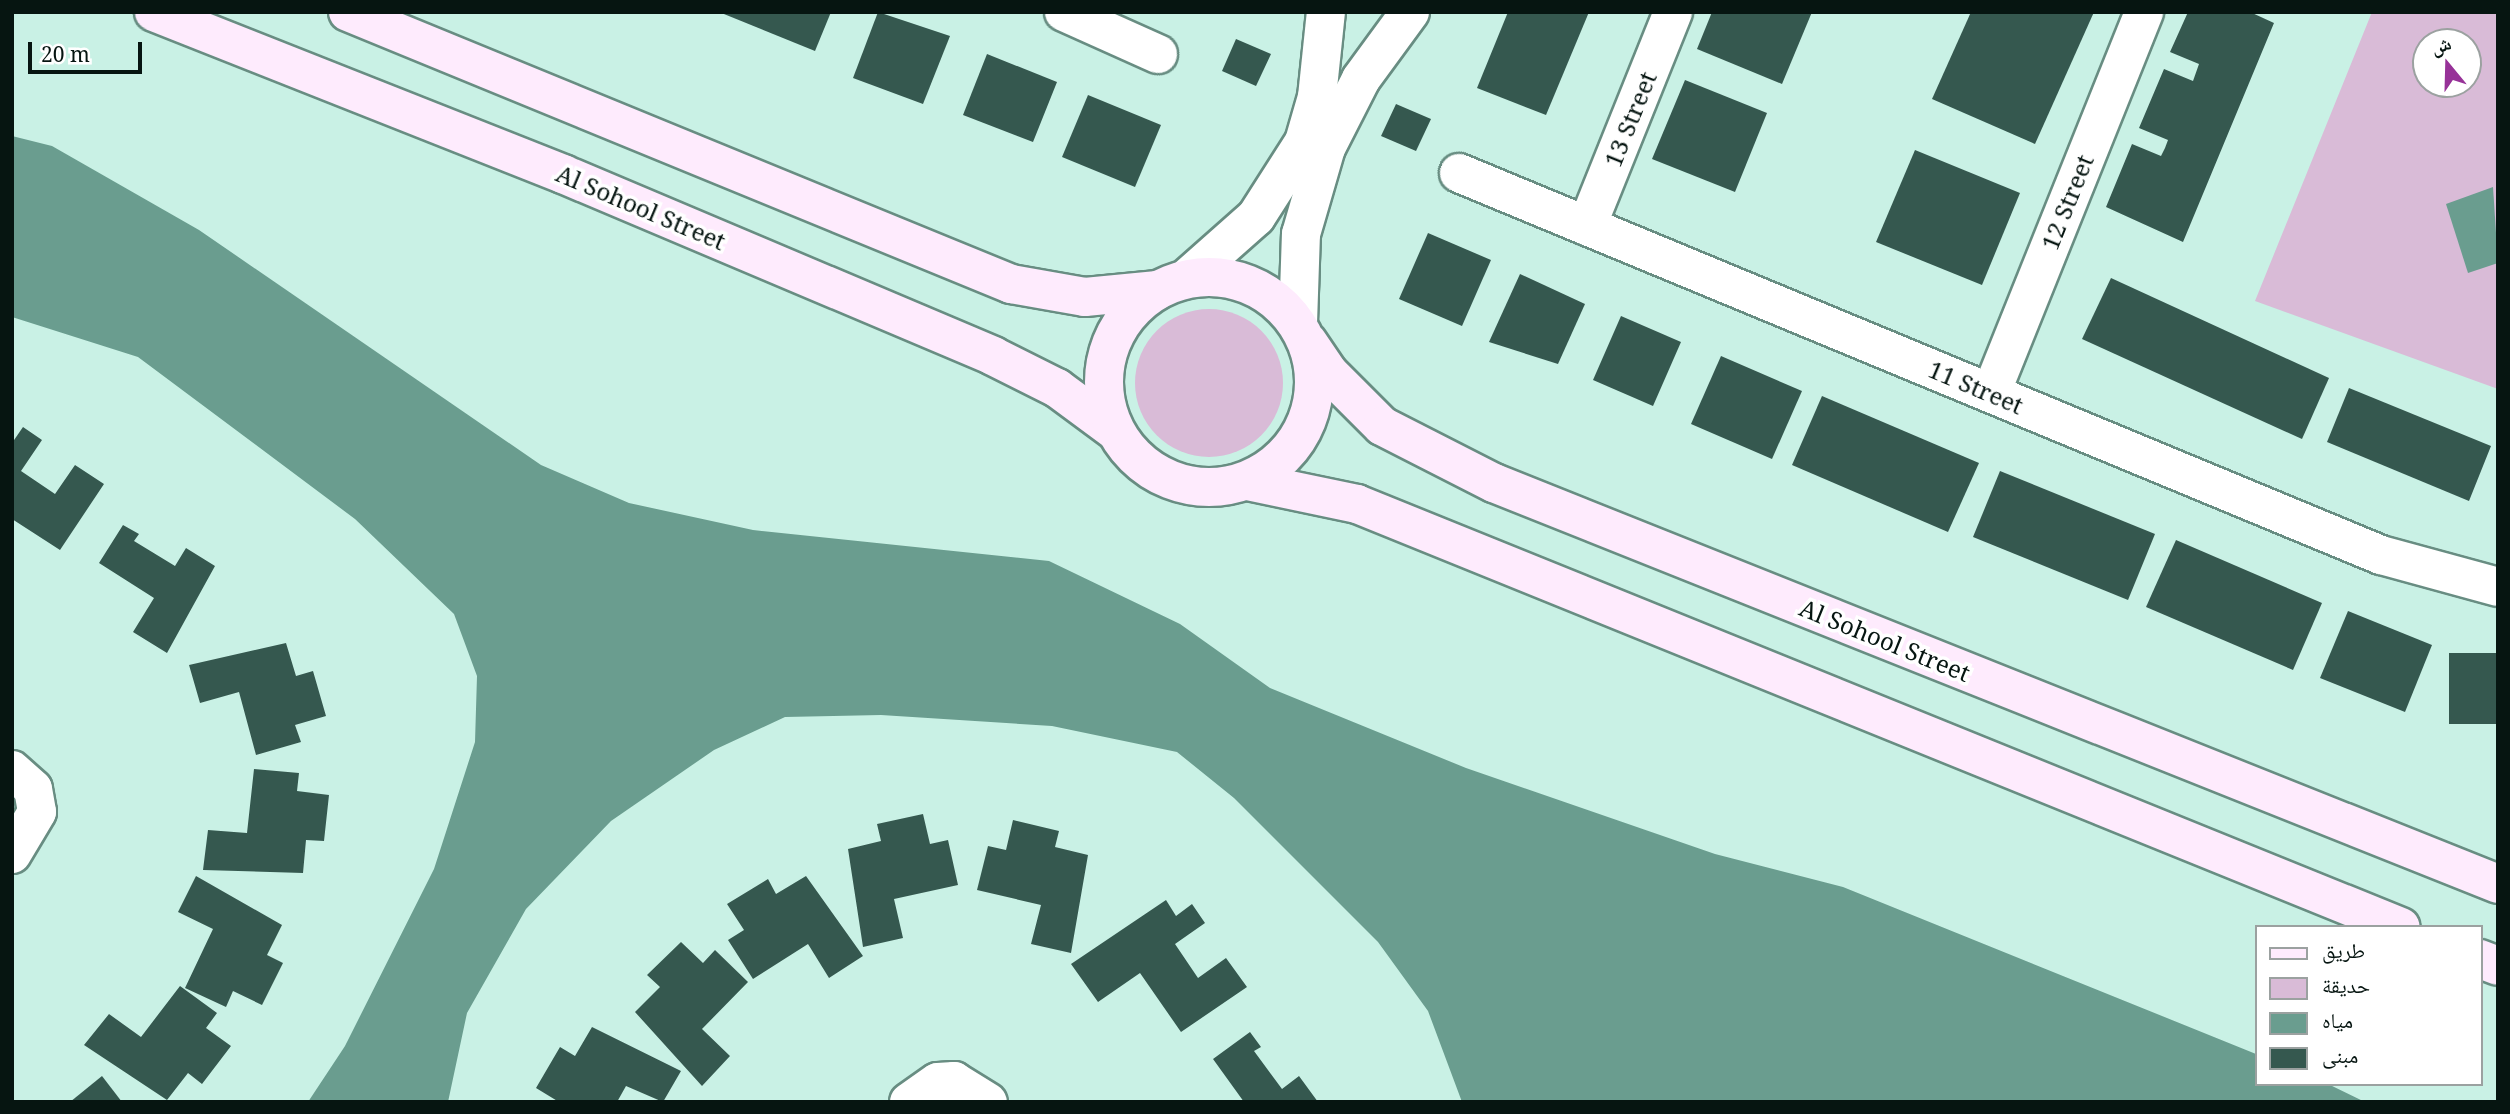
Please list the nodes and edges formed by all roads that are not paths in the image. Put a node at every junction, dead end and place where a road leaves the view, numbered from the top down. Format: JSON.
{"nodes":[{"id":1,"x":154,"y":12,"type":"edge"},
{"id":2,"x":348,"y":12,"type":"edge"},
{"id":3,"x":1064,"y":12,"type":"edge"},
{"id":4,"x":1385,"y":12,"type":"edge"},
{"id":5,"x":1410,"y":12,"type":"edge"},
{"id":6,"x":1674,"y":12,"type":"edge"},
{"id":7,"x":2144,"y":12,"type":"edge"},
{"id":8,"x":1325,"y":25,"type":"edge"},
{"id":9,"x":1158,"y":54,"type":"dead end"},
{"id":10,"x":1375,"y":59,"type":"junction"},
{"id":11,"x":1459,"y":173,"type":"dead end"},
{"id":12,"x":1587,"y":226,"type":"junction"},
{"id":13,"x":1172,"y":284,"type":"junction"},
{"id":14,"x":1303,"y":333,"type":"junction"},
{"id":15,"x":1991,"y":393,"type":"junction"},
{"id":16,"x":1114,"y":430,"type":"junction"},
{"id":17,"x":1247,"y":481,"type":"junction"},
{"id":18,"x":2498,"y":587,"type":"edge"},
{"id":19,"x":12,"y":770,"type":"edge"},
{"id":20,"x":12,"y":854,"type":"edge"},
{"id":21,"x":2498,"y":884,"type":"edge"},
{"id":22,"x":2396,"y":925,"type":"edge"},
{"id":23,"x":909,"y":1102,"type":"edge"},
{"id":24,"x":989,"y":1102,"type":"edge"}],
"edges":[{"from":1,"to":16,"type":"main road","name":"Al Sohool Street"},
{"from":2,"to":13,"type":"main road","name":"Al Sohool Street"},
{"from":3,"to":9,"type":"street"},
{"from":4,"to":10,"type":"street"},
{"from":5,"to":10,"type":"street"},
{"from":6,"to":12,"type":"street","name":"13 Street"},
{"from":7,"to":15,"type":"street","name":"12 Street"},
{"from":8,"to":10,"type":"street"},
{"from":8,"to":13,"type":"street"},
{"from":10,"to":14,"type":"street"},
{"from":11,"to":12,"type":"street","name":"11 Street"},
{"from":12,"to":15,"type":"street","name":"11 Street"},
{"from":13,"to":14,"type":"main road","name":"Al Sohool Street"},
{"from":13,"to":16,"type":"main road","name":"Al Sohool Street"},
{"from":14,"to":17,"type":"main road","name":"Al Sohool Street"},
{"from":14,"to":21,"type":"main road","name":"Al Sohool Street"},
{"from":15,"to":18,"type":"street","name":"11 Street"},
{"from":16,"to":17,"type":"main road","name":"Al Sohool Street"},
{"from":17,"to":22,"type":"main road","name":"Al Sohool Street"},
{"from":19,"to":20,"type":"street"},
{"from":23,"to":24,"type":"street"}]}
